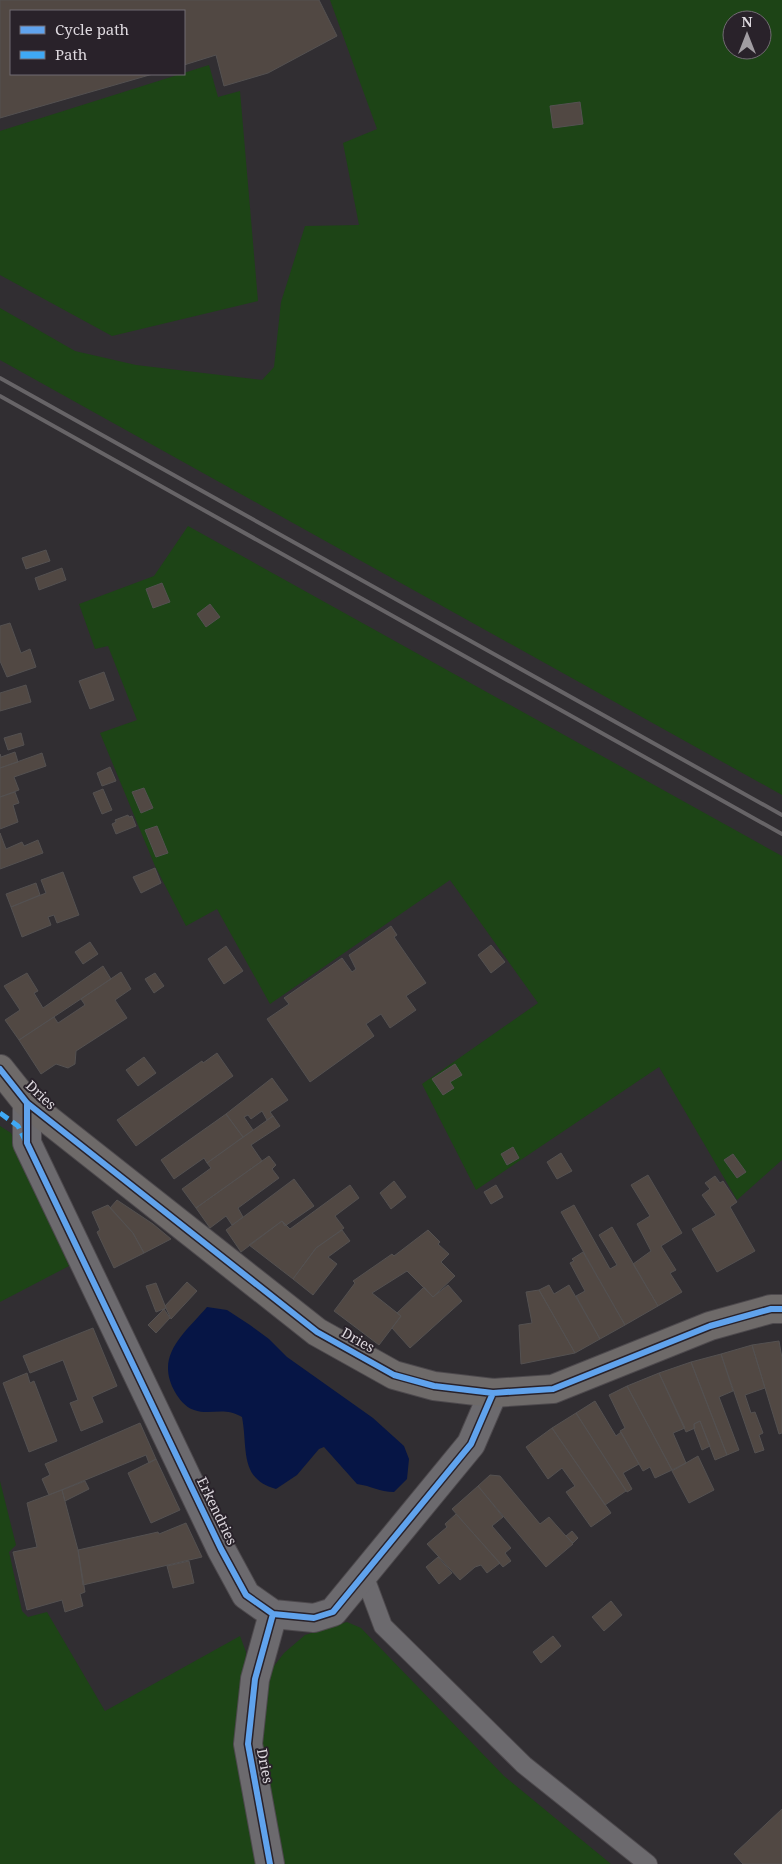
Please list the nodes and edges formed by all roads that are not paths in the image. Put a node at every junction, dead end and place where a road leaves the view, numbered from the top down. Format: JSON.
{"nodes":[{"id":1,"x":0,"y":1069,"type":"edge"},
{"id":2,"x":28,"y":1102,"type":"junction"},
{"id":3,"x":782,"y":1308,"type":"edge"},
{"id":4,"x":493,"y":1393,"type":"junction"},
{"id":5,"x":364,"y":1575,"type":"junction"},
{"id":6,"x":273,"y":1614,"type":"junction"},
{"id":7,"x":270,"y":1864,"type":"edge"},
{"id":8,"x":648,"y":1864,"type":"edge"}],
"edges":[{"from":1,"to":2,"type":"street","name":"Dries"},
{"from":2,"to":4,"type":"street","name":"Dries"},
{"from":2,"to":6,"type":"street","name":"Erkendries"},
{"from":3,"to":4,"type":"street","name":"Dries"},
{"from":4,"to":5,"type":"street","name":"Erkendries"},
{"from":5,"to":6,"type":"street","name":"Erkendries"},
{"from":5,"to":8,"type":"lane"},
{"from":6,"to":7,"type":"street","name":"Dries"}]}
